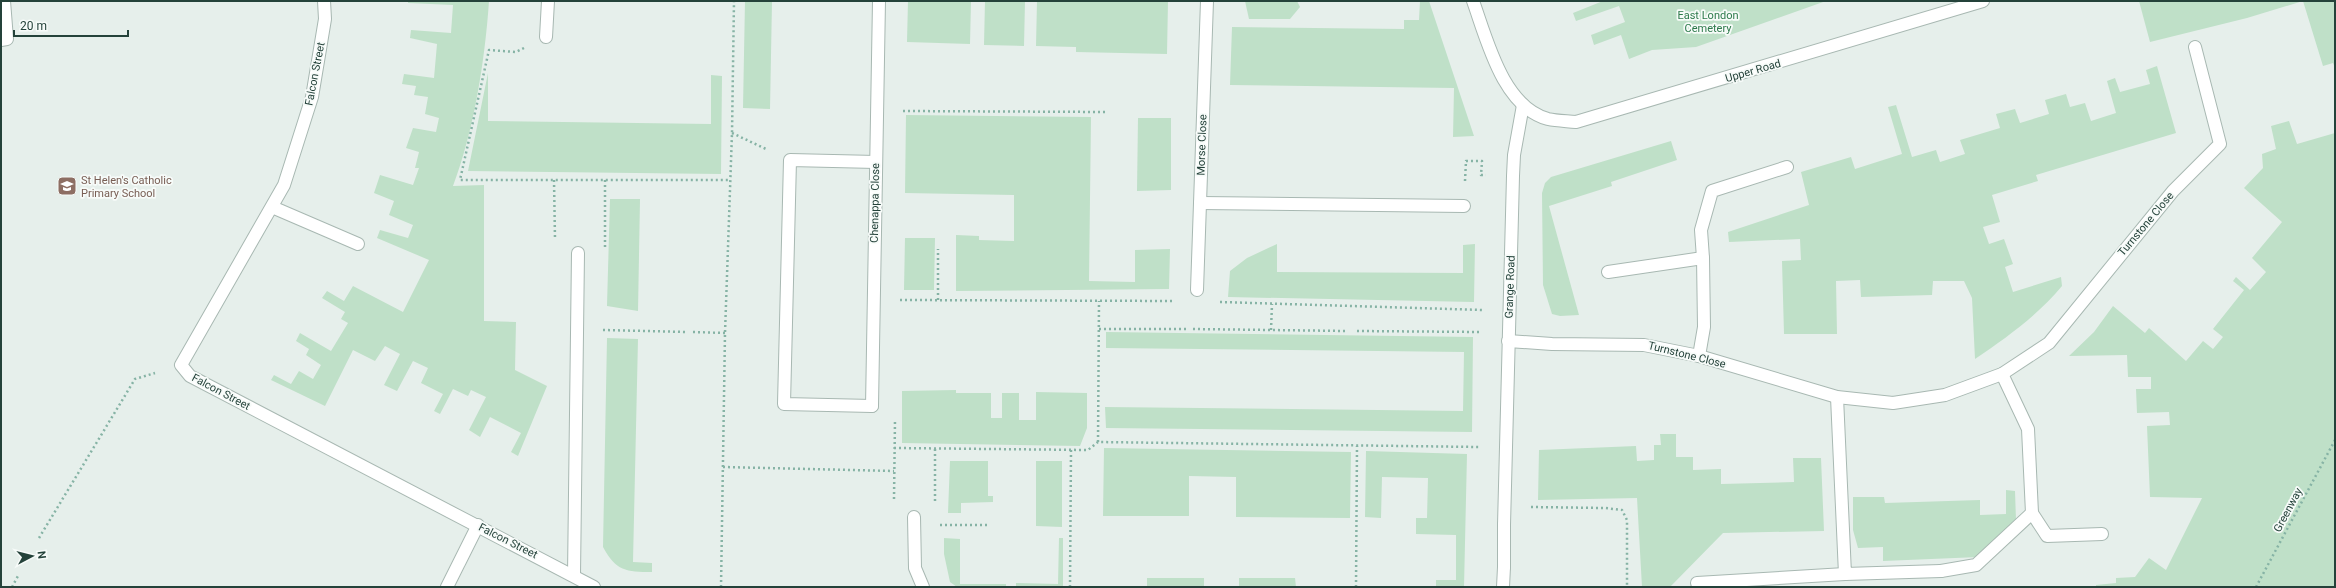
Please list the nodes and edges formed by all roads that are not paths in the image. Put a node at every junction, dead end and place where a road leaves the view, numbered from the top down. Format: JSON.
{"nodes":[{"id":1,"x":4,"y":1,"type":"edge"},
{"id":2,"x":324,"y":1,"type":"edge"},
{"id":3,"x":548,"y":1,"type":"edge"},
{"id":4,"x":879,"y":1,"type":"edge"},
{"id":5,"x":1207,"y":1,"type":"edge"},
{"id":6,"x":1473,"y":1,"type":"edge"},
{"id":7,"x":1984,"y":1,"type":"edge"},
{"id":8,"x":546,"y":37,"type":"road end"},
{"id":9,"x":1,"y":40,"type":"edge"},
{"id":10,"x":2195,"y":47,"type":"dead end"},
{"id":11,"x":1523,"y":105,"type":"junction"},
{"id":12,"x":876,"y":162,"type":"junction"},
{"id":13,"x":1787,"y":167,"type":"dead end"},
{"id":14,"x":1200,"y":203,"type":"junction"},
{"id":15,"x":1464,"y":206,"type":"road end"},
{"id":16,"x":272,"y":207,"type":"junction"},
{"id":17,"x":358,"y":244,"type":"dead end"},
{"id":18,"x":578,"y":253,"type":"road end"},
{"id":19,"x":1703,"y":258,"type":"junction"},
{"id":20,"x":1608,"y":272,"type":"dead end"},
{"id":21,"x":1198,"y":290,"type":"dead end"},
{"id":22,"x":1508,"y":337,"type":"junction"},
{"id":23,"x":1699,"y":356,"type":"junction"},
{"id":24,"x":2002,"y":374,"type":"junction"},
{"id":25,"x":1837,"y":397,"type":"junction"},
{"id":26,"x":2032,"y":513,"type":"junction"},
{"id":27,"x":914,"y":521,"type":"road end"},
{"id":28,"x":478,"y":526,"type":"junction"},
{"id":29,"x":2102,"y":534,"type":"dead end"},
{"id":30,"x":1845,"y":574,"type":"junction"},
{"id":31,"x":574,"y":575,"type":"junction"},
{"id":32,"x":1697,"y":583,"type":"dead end"},
{"id":33,"x":448,"y":587,"type":"edge"},
{"id":34,"x":594,"y":587,"type":"edge"},
{"id":35,"x":923,"y":587,"type":"edge"},
{"id":36,"x":1503,"y":587,"type":"edge"}],
"edges":[{"from":1,"to":9,"type":"street"},
{"from":2,"to":16,"type":"street","name":"Falcon Street"},
{"from":3,"to":8,"type":"street"},
{"from":4,"to":12,"type":"street","name":"Chenappa Close"},
{"from":5,"to":14,"type":"street","name":"Morse Close"},
{"from":6,"to":11,"type":"street"},
{"from":7,"to":11,"type":"street","name":"Upper Road"},
{"from":10,"to":24,"type":"street","name":"Turnstone Close"},
{"from":11,"to":22,"type":"street","name":"Grange Road"},
{"from":12,"to":12,"type":"street","name":"Chenappa Close"},
{"from":13,"to":19,"type":"street"},
{"from":14,"to":15,"type":"street"},
{"from":14,"to":21,"type":"street","name":"Morse Close"},
{"from":16,"to":17,"type":"street"},
{"from":16,"to":28,"type":"street","name":"Falcon Street"},
{"from":18,"to":31,"type":"street"},
{"from":19,"to":20,"type":"street"},
{"from":19,"to":23,"type":"street"},
{"from":22,"to":23,"type":"street","name":"Turnstone Close"},
{"from":22,"to":36,"type":"street","name":"Grange Road"},
{"from":23,"to":25,"type":"street","name":"Turnstone Close"},
{"from":24,"to":25,"type":"street","name":"Turnstone Close"},
{"from":24,"to":26,"type":"street"},
{"from":25,"to":30,"type":"street"},
{"from":26,"to":29,"type":"street"},
{"from":26,"to":30,"type":"street"},
{"from":27,"to":35,"type":"street"},
{"from":28,"to":31,"type":"street","name":"Falcon Street"},
{"from":28,"to":33,"type":"street"},
{"from":30,"to":32,"type":"street"},
{"from":31,"to":34,"type":"street","name":"Falcon Street"}]}
